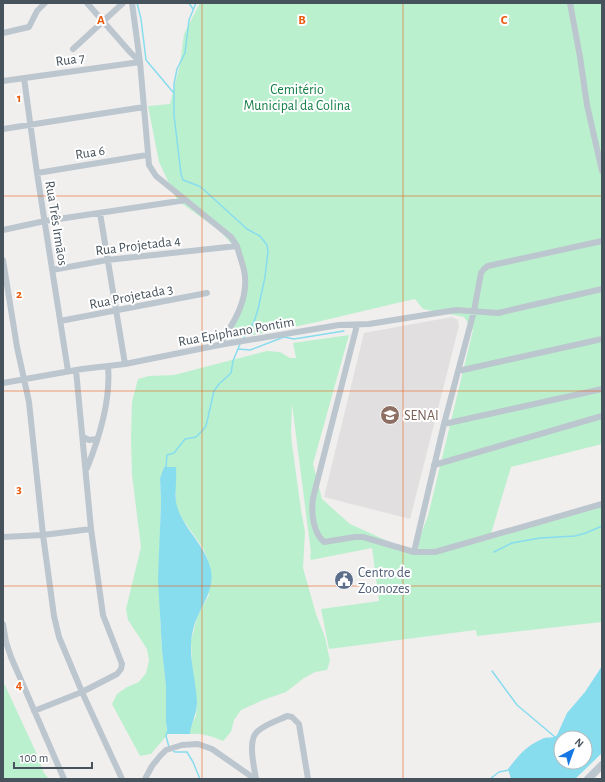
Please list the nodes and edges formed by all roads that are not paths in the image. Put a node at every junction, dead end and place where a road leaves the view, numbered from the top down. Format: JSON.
{"nodes":[{"id":1,"x":45,"y":3,"type":"edge"},
{"id":2,"x":87,"y":3,"type":"edge"},
{"id":3,"x":123,"y":3,"type":"edge"},
{"id":4,"x":132,"y":3,"type":"edge"},
{"id":5,"x":570,"y":3,"type":"edge"},
{"id":6,"x":103,"y":21,"type":"junction"},
{"id":7,"x":3,"y":33,"type":"edge"},
{"id":8,"x":73,"y":49,"type":"dead end"},
{"id":9,"x":140,"y":62,"type":"junction"},
{"id":10,"x":24,"y":78,"type":"junction"},
{"id":11,"x":3,"y":81,"type":"edge"},
{"id":12,"x":144,"y":107,"type":"junction"},
{"id":13,"x":31,"y":124,"type":"junction"},
{"id":14,"x":3,"y":129,"type":"edge"},
{"id":15,"x":147,"y":156,"type":"junction"},
{"id":16,"x":602,"y":171,"type":"edge"},
{"id":17,"x":37,"y":173,"type":"junction"},
{"id":18,"x":186,"y":200,"type":"junction"},
{"id":19,"x":100,"y":213,"type":"junction"},
{"id":20,"x":45,"y":221,"type":"junction"},
{"id":21,"x":3,"y":230,"type":"edge"},
{"id":22,"x":602,"y":241,"type":"edge"},
{"id":23,"x":237,"y":246,"type":"junction"},
{"id":24,"x":3,"y":260,"type":"edge"},
{"id":25,"x":107,"y":260,"type":"junction"},
{"id":26,"x":52,"y":270,"type":"junction"},
{"id":27,"x":602,"y":289,"type":"edge"},
{"id":28,"x":207,"y":293,"type":"dead end"},
{"id":29,"x":116,"y":311,"type":"junction"},
{"id":30,"x":474,"y":311,"type":"junction"},
{"id":31,"x":60,"y":321,"type":"junction"},
{"id":32,"x":357,"y":325,"type":"junction"},
{"id":33,"x":602,"y":339,"type":"edge"},
{"id":34,"x":219,"y":345,"type":"junction"},
{"id":35,"x":125,"y":364,"type":"junction"},
{"id":36,"x":108,"y":366,"type":"junction"},
{"id":37,"x":76,"y":370,"type":"junction"},
{"id":38,"x":458,"y":371,"type":"junction"},
{"id":39,"x":68,"y":372,"type":"junction"},
{"id":40,"x":25,"y":379,"type":"junction"},
{"id":41,"x":3,"y":383,"type":"edge"},
{"id":42,"x":602,"y":389,"type":"edge"},
{"id":43,"x":602,"y":416,"type":"edge"},
{"id":44,"x":444,"y":424,"type":"junction"},
{"id":45,"x":83,"y":437,"type":"junction"},
{"id":46,"x":97,"y":439,"type":"junction"},
{"id":47,"x":434,"y":465,"type":"junction"},
{"id":48,"x":86,"y":469,"type":"junction"},
{"id":49,"x":602,"y":504,"type":"edge"},
{"id":50,"x":91,"y":528,"type":"junction"},
{"id":51,"x":43,"y":535,"type":"junction"},
{"id":52,"x":3,"y":537,"type":"edge"},
{"id":53,"x":414,"y":552,"type":"junction"},
{"id":54,"x":3,"y":624,"type":"edge"},
{"id":55,"x":82,"y":692,"type":"junction"},
{"id":56,"x":34,"y":711,"type":"junction"},
{"id":57,"x":602,"y":765,"type":"edge"},
{"id":58,"x":64,"y":779,"type":"edge"},
{"id":59,"x":122,"y":779,"type":"edge"},
{"id":60,"x":146,"y":779,"type":"edge"},
{"id":61,"x":256,"y":779,"type":"edge"},
{"id":62,"x":308,"y":779,"type":"edge"},
{"id":63,"x":588,"y":779,"type":"edge"}],
"edges":[{"from":1,"to":7,"type":"street"},
{"from":2,"to":6,"type":"street"},
{"from":3,"to":6,"type":"street"},
{"from":4,"to":9,"type":"street"},
{"from":5,"to":16,"type":"street"},
{"from":6,"to":8,"type":"street"},
{"from":6,"to":9,"type":"street"},
{"from":9,"to":10,"type":"street","name":"Rua 7"},
{"from":9,"to":12,"type":"street"},
{"from":10,"to":11,"type":"street","name":"Rua 7"},
{"from":10,"to":13,"type":"street","name":"Rua Três Irmãos"},
{"from":12,"to":13,"type":"street"},
{"from":12,"to":15,"type":"street"},
{"from":13,"to":14,"type":"street"},
{"from":13,"to":17,"type":"street","name":"Rua Três Irmãos"},
{"from":15,"to":17,"type":"street","name":"Rua 6"},
{"from":15,"to":18,"type":"street"},
{"from":17,"to":20,"type":"street","name":"Rua Três Irmãos"},
{"from":18,"to":19,"type":"street"},
{"from":18,"to":23,"type":"street"},
{"from":19,"to":20,"type":"street"},
{"from":19,"to":25,"type":"street"},
{"from":20,"to":21,"type":"street"},
{"from":20,"to":26,"type":"street","name":"Rua Três Irmãos"},
{"from":22,"to":30,"type":"street"},
{"from":23,"to":25,"type":"street","name":"Rua Projetada 4"},
{"from":23,"to":34,"type":"street"},
{"from":24,"to":40,"type":"street"},
{"from":25,"to":26,"type":"street","name":"Rua Projetada 4"},
{"from":25,"to":29,"type":"street"},
{"from":26,"to":31,"type":"street","name":"Rua Três Irmãos"},
{"from":27,"to":30,"type":"street","name":"Rua Epiphano Pontim"},
{"from":28,"to":29,"type":"street","name":"Rua Projetada 3"},
{"from":29,"to":31,"type":"street","name":"Rua Projetada 3"},
{"from":29,"to":35,"type":"street"},
{"from":30,"to":32,"type":"street","name":"Rua Epiphano Pontim"},
{"from":30,"to":38,"type":"street"},
{"from":31,"to":39,"type":"street","name":"Rua Três Irmãos"},
{"from":32,"to":34,"type":"street","name":"Rua Epiphano Pontim"},
{"from":32,"to":53,"type":"street"},
{"from":33,"to":38,"type":"street"},
{"from":34,"to":35,"type":"street","name":"Rua Epiphano Pontim"},
{"from":35,"to":36,"type":"street","name":"Rua Epiphano Pontim"},
{"from":36,"to":37,"type":"street","name":"Rua Epiphano Pontim"},
{"from":36,"to":46,"type":"street"},
{"from":37,"to":39,"type":"street","name":"Rua Epiphano Pontim"},
{"from":37,"to":45,"type":"street"},
{"from":38,"to":44,"type":"street"},
{"from":39,"to":40,"type":"street","name":"Rua Epiphano Pontim"},
{"from":40,"to":41,"type":"street","name":"Rua Epiphano Pontim"},
{"from":40,"to":51,"type":"street"},
{"from":42,"to":44,"type":"street"},
{"from":43,"to":47,"type":"street"},
{"from":44,"to":47,"type":"street"},
{"from":45,"to":46,"type":"street"},
{"from":45,"to":48,"type":"street"},
{"from":46,"to":48,"type":"street"},
{"from":47,"to":53,"type":"street"},
{"from":48,"to":50,"type":"street"},
{"from":49,"to":53,"type":"street"},
{"from":50,"to":51,"type":"street"},
{"from":50,"to":55,"type":"street"},
{"from":51,"to":52,"type":"street"},
{"from":51,"to":55,"type":"street"},
{"from":54,"to":56,"type":"street"},
{"from":55,"to":56,"type":"street"},
{"from":55,"to":59,"type":"street"},
{"from":56,"to":58,"type":"street"},
{"from":57,"to":63,"type":"street"},
{"from":60,"to":61,"type":"street"},
{"from":61,"to":62,"type":"street"}]}
